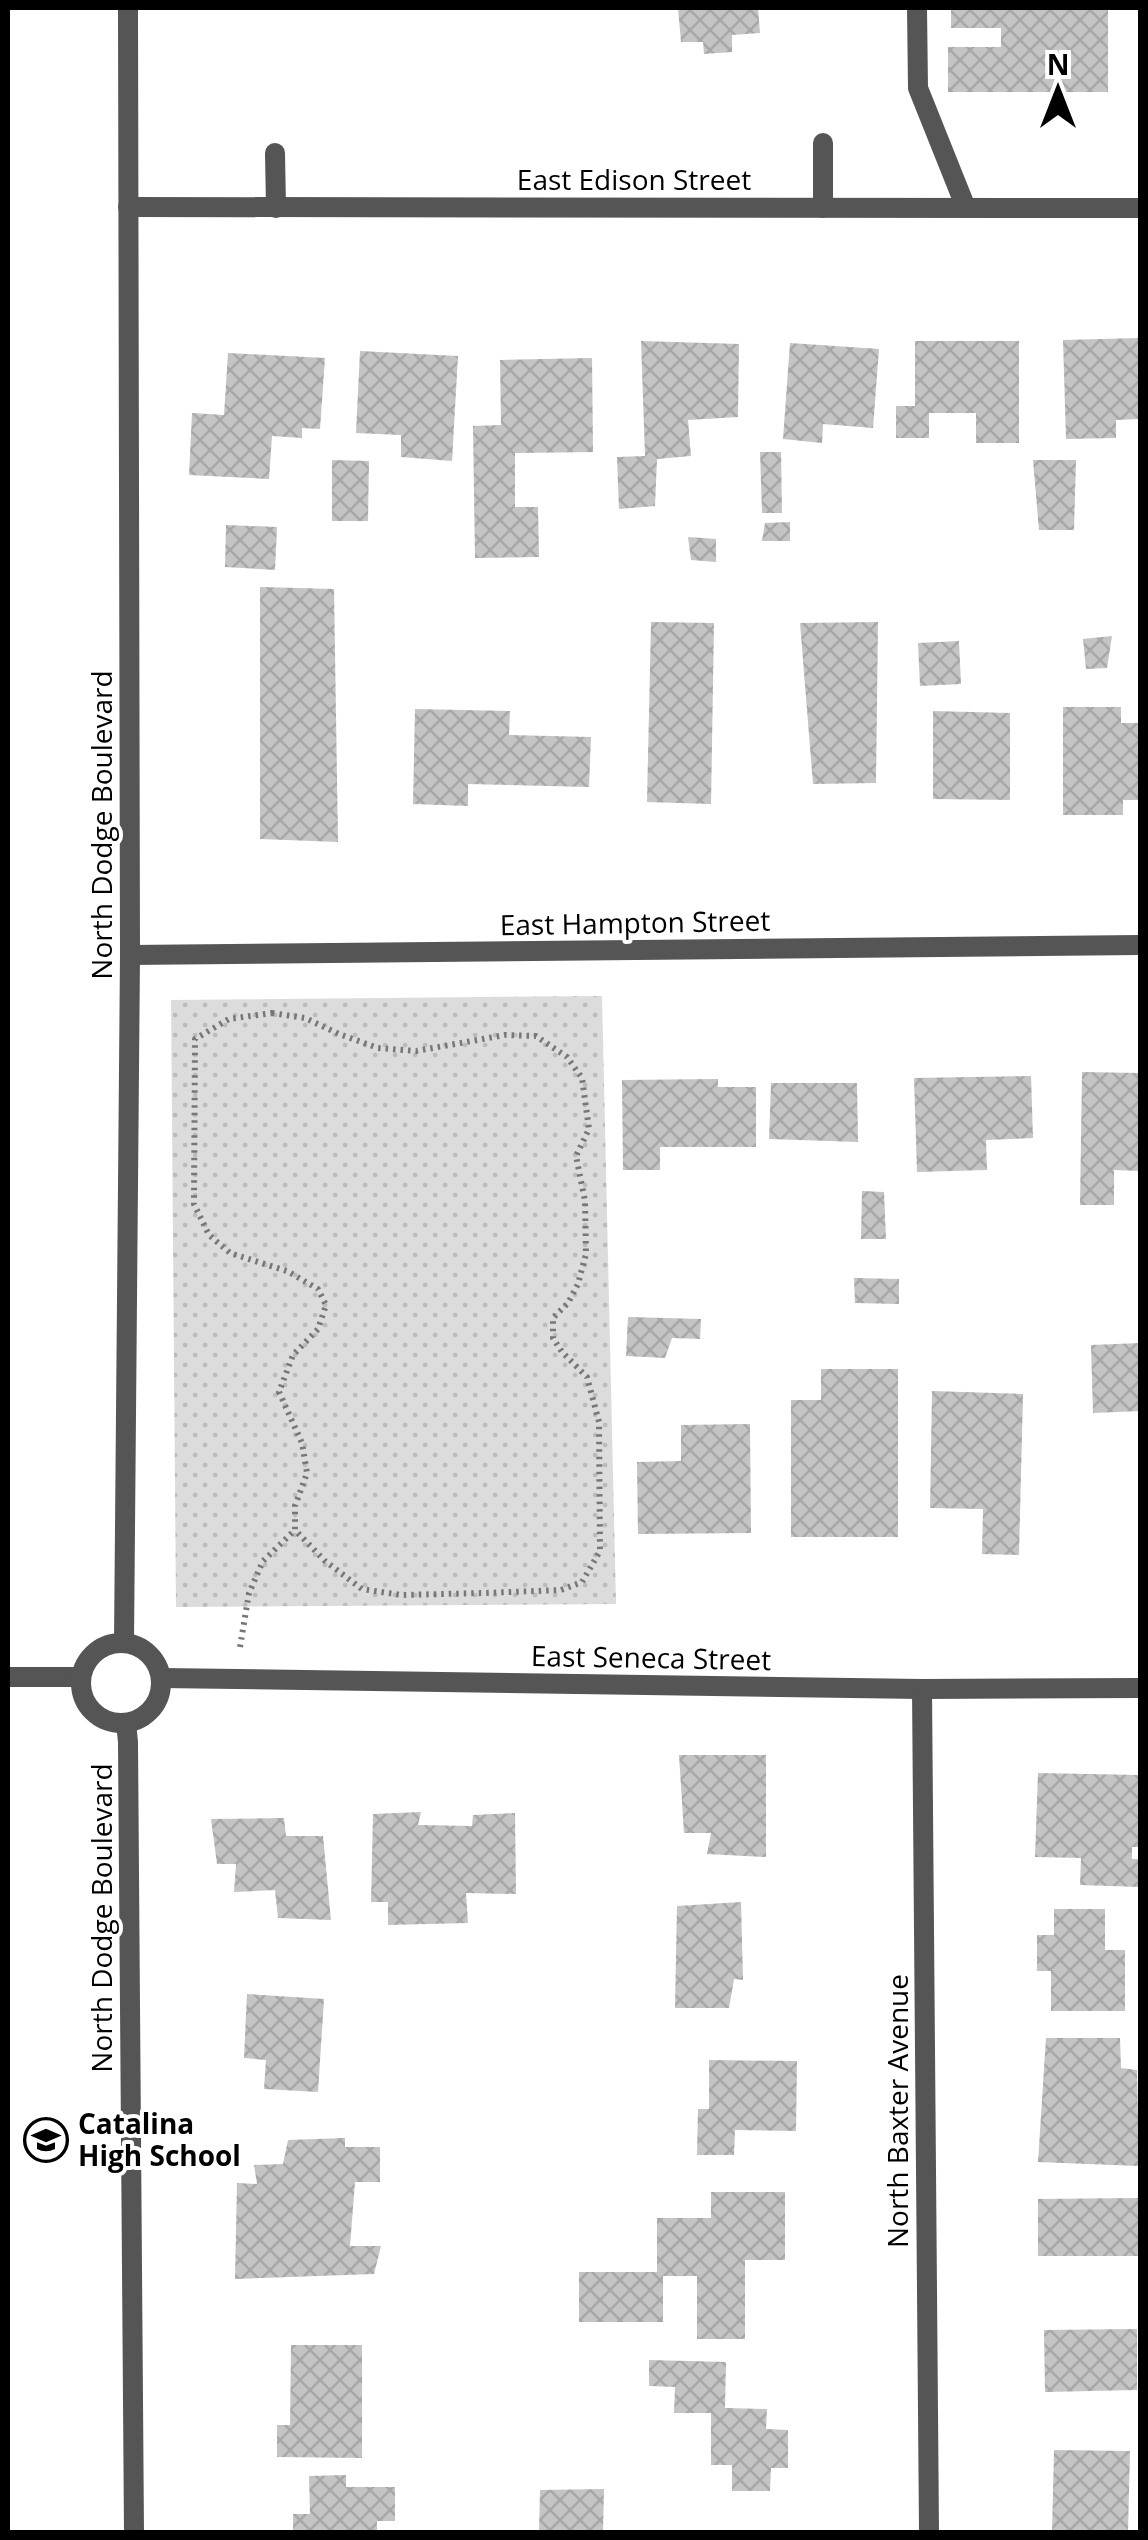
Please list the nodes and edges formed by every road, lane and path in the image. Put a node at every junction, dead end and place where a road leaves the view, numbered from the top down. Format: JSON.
{"nodes":[{"id":1,"x":128,"y":8,"type":"edge"},
{"id":2,"x":917,"y":8,"type":"edge"},
{"id":3,"x":823,"y":144,"type":"dead end"},
{"id":4,"x":275,"y":153,"type":"dead end"},
{"id":5,"x":128,"y":207,"type":"junction"},
{"id":6,"x":276,"y":208,"type":"junction"},
{"id":7,"x":823,"y":208,"type":"junction"},
{"id":8,"x":966,"y":208,"type":"junction"},
{"id":9,"x":1140,"y":208,"type":"edge"},
{"id":10,"x":1140,"y":945,"type":"edge"},
{"id":11,"x":130,"y":955,"type":"junction"},
{"id":12,"x":295,"y":1530,"type":"junction"},
{"id":13,"x":124,"y":1643,"type":"junction"},
{"id":14,"x":8,"y":1677,"type":"edge"},
{"id":15,"x":80,"y":1677,"type":"junction"},
{"id":16,"x":160,"y":1678,"type":"junction"},
{"id":17,"x":234,"y":1680,"type":"junction"},
{"id":18,"x":1140,"y":1688,"type":"edge"},
{"id":19,"x":922,"y":1689,"type":"junction"},
{"id":20,"x":126,"y":1723,"type":"junction"},
{"id":21,"x":134,"y":2532,"type":"edge"},
{"id":22,"x":929,"y":2532,"type":"edge"}],
"edges":[{"from":1,"to":5,"type":"street","name":"North Dodge Boulevard"},
{"from":2,"to":8,"type":"street"},
{"from":3,"to":7,"type":"street"},
{"from":4,"to":6,"type":"street"},
{"from":5,"to":6,"type":"street","name":"East Edison Street"},
{"from":5,"to":11,"type":"street","name":"North Dodge Boulevard"},
{"from":6,"to":7,"type":"street","name":"East Edison Street"},
{"from":7,"to":8,"type":"street","name":"East Edison Street"},
{"from":8,"to":9,"type":"street","name":"East Edison Street"},
{"from":10,"to":11,"type":"street","name":"East Hampton Street"},
{"from":11,"to":13,"type":"street","name":"North Dodge Boulevard"},
{"from":12,"to":12,"type":"path"},
{"from":12,"to":17,"type":"path"},
{"from":13,"to":15,"type":"street"},
{"from":13,"to":16,"type":"street"},
{"from":14,"to":15,"type":"street"},
{"from":15,"to":20,"type":"street"},
{"from":16,"to":17,"type":"street","name":"East Seneca Street"},
{"from":16,"to":20,"type":"street"},
{"from":17,"to":19,"type":"street","name":"East Seneca Street"},
{"from":18,"to":19,"type":"street","name":"East Seneca Street"},
{"from":19,"to":22,"type":"street","name":"North Baxter Avenue"},
{"from":20,"to":21,"type":"street","name":"North Dodge Boulevard"}]}
